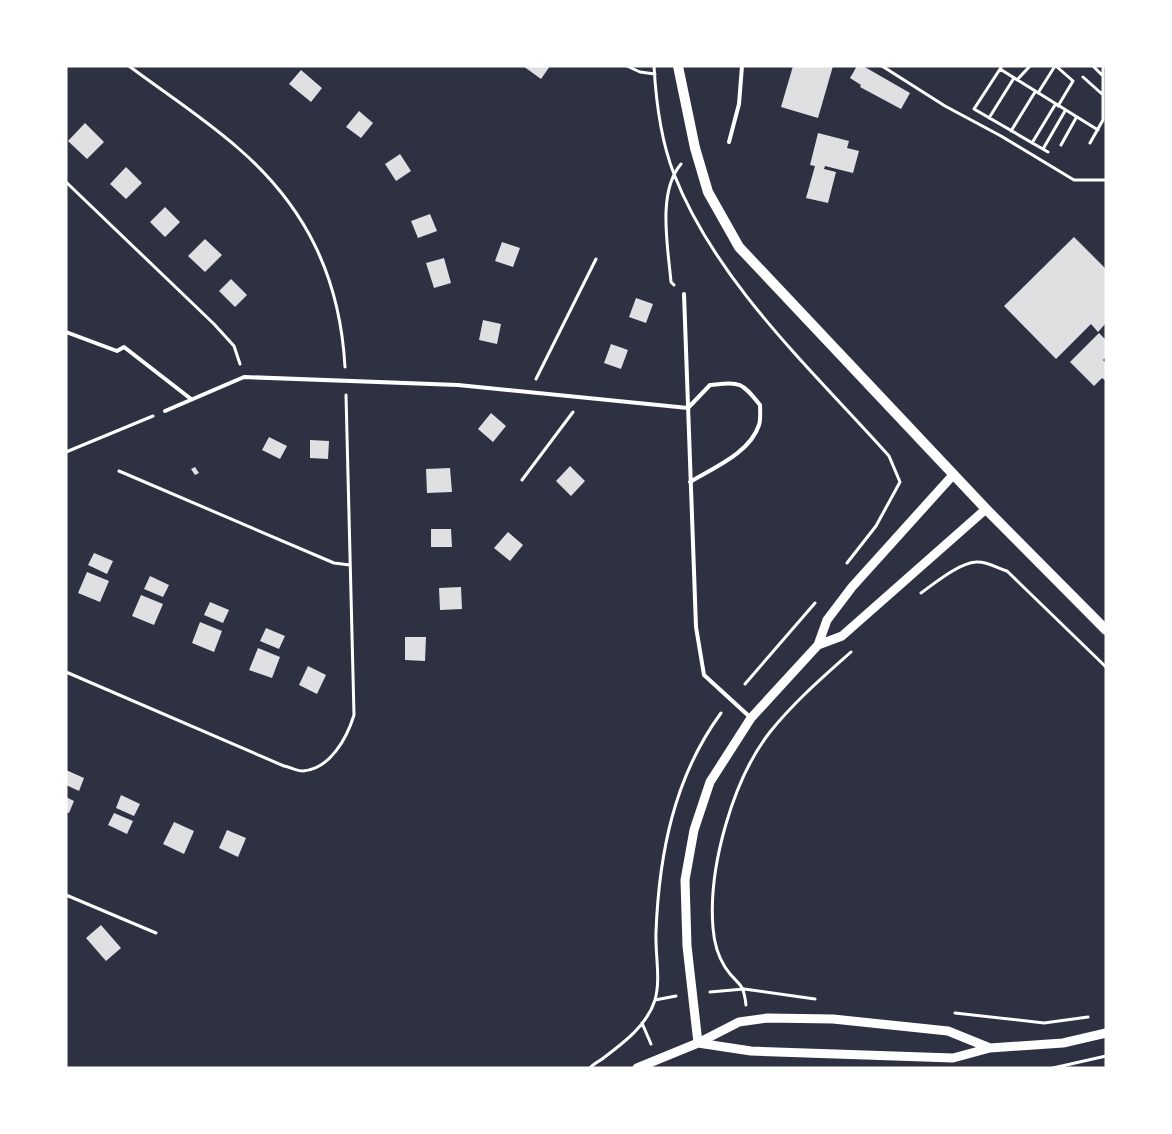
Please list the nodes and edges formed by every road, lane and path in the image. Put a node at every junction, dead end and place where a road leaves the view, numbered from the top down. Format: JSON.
{"nodes":[{"id":1,"x":128,"y":66,"type":"edge"},
{"id":2,"x":627,"y":66,"type":"edge"},
{"id":3,"x":654,"y":66,"type":"edge"},
{"id":4,"x":678,"y":66,"type":"edge"},
{"id":5,"x":742,"y":66,"type":"edge"},
{"id":6,"x":882,"y":66,"type":"edge"},
{"id":7,"x":1030,"y":66,"type":"edge"},
{"id":8,"x":1055,"y":66,"type":"edge"},
{"id":9,"x":1093,"y":66,"type":"edge"},
{"id":10,"x":1103,"y":66,"type":"edge"},
{"id":11,"x":1001,"y":67,"type":"edge"},
{"id":12,"x":655,"y":74,"type":"junction"},
{"id":13,"x":1102,"y":76,"type":"junction"},
{"id":14,"x":1082,"y":77,"type":"dead end"},
{"id":15,"x":1015,"y":79,"type":"junction"},
{"id":16,"x":1037,"y":93,"type":"junction"},
{"id":17,"x":1103,"y":94,"type":"junction"},
{"id":18,"x":1056,"y":106,"type":"junction"},
{"id":19,"x":1065,"y":111,"type":"junction"},
{"id":20,"x":989,"y":118,"type":"junction"},
{"id":21,"x":1076,"y":118,"type":"junction"},
{"id":22,"x":1098,"y":130,"type":"junction"},
{"id":23,"x":1011,"y":131,"type":"junction"},
{"id":24,"x":729,"y":142,"type":"dead end"},
{"id":25,"x":1032,"y":143,"type":"junction"},
{"id":26,"x":1090,"y":143,"type":"dead end"},
{"id":27,"x":1061,"y":145,"type":"dead end"},
{"id":28,"x":695,"y":148,"type":"junction"},
{"id":29,"x":1043,"y":149,"type":"junction"},
{"id":30,"x":1048,"y":152,"type":"dead end"},
{"id":31,"x":673,"y":173,"type":"junction"},
{"id":32,"x":1106,"y":180,"type":"edge"},
{"id":33,"x":66,"y":182,"type":"edge"},
{"id":34,"x":596,"y":259,"type":"dead end"},
{"id":35,"x":684,"y":294,"type":"joint"},
{"id":36,"x":66,"y":332,"type":"edge"},
{"id":37,"x":244,"y":377,"type":"junction"},
{"id":38,"x":346,"y":381,"type":"junction"},
{"id":39,"x":528,"y":392,"type":"junction"},
{"id":40,"x":581,"y":398,"type":"junction"},
{"id":41,"x":190,"y":399,"type":"junction"},
{"id":42,"x":688,"y":408,"type":"junction"},
{"id":43,"x":165,"y":411,"type":"joint"},
{"id":44,"x":66,"y":452,"type":"edge"},
{"id":45,"x":119,"y":471,"type":"dead end"},
{"id":46,"x":953,"y":474,"type":"junction"},
{"id":47,"x":522,"y":480,"type":"dead end"},
{"id":48,"x":690,"y":482,"type":"junction"},
{"id":49,"x":986,"y":509,"type":"junction"},
{"id":50,"x":846,"y":564,"type":"dead end"},
{"id":51,"x":350,"y":565,"type":"junction"},
{"id":52,"x":916,"y":596,"type":"dead end"},
{"id":53,"x":816,"y":602,"type":"dead end"},
{"id":54,"x":1106,"y":630,"type":"edge"},
{"id":55,"x":818,"y":645,"type":"junction"},
{"id":56,"x":856,"y":648,"type":"dead end"},
{"id":57,"x":1106,"y":667,"type":"edge"},
{"id":58,"x":66,"y":672,"type":"edge"},
{"id":59,"x":745,"y":684,"type":"dead end"},
{"id":60,"x":751,"y":718,"type":"junction"},
{"id":61,"x":66,"y":895,"type":"edge"},
{"id":62,"x":156,"y":934,"type":"dead end"},
{"id":63,"x":744,"y":989,"type":"junction"},
{"id":64,"x":733,"y":990,"type":"dead end"},
{"id":65,"x":745,"y":996,"type":"dead end"},
{"id":66,"x":666,"y":997,"type":"dead end"},
{"id":67,"x":1091,"y":1017,"type":"dead end"},
{"id":68,"x":997,"y":1018,"type":"dead end"},
{"id":69,"x":642,"y":1023,"type":"junction"},
{"id":70,"x":1106,"y":1033,"type":"edge"},
{"id":71,"x":646,"y":1034,"type":"dead end"},
{"id":72,"x":698,"y":1043,"type":"junction"},
{"id":73,"x":990,"y":1048,"type":"junction"},
{"id":74,"x":1106,"y":1056,"type":"edge"},
{"id":75,"x":590,"y":1068,"type":"edge"},
{"id":76,"x":637,"y":1068,"type":"edge"},
{"id":77,"x":1053,"y":1068,"type":"edge"}],
"edges":[{"from":1,"to":38,"type":"path"},
{"from":2,"to":12,"type":"path"},
{"from":3,"to":12,"type":"path"},
{"from":4,"to":28,"type":"main road"},
{"from":5,"to":24,"type":"lane"},
{"from":6,"to":32,"type":"path"},
{"from":7,"to":15,"type":"path"},
{"from":8,"to":16,"type":"path"},
{"from":8,"to":18,"type":"path"},
{"from":9,"to":13,"type":"path"},
{"from":10,"to":13,"type":"path"},
{"from":11,"to":15,"type":"path"},
{"from":11,"to":20,"type":"path"},
{"from":12,"to":31,"type":"path"},
{"from":13,"to":17,"type":"path"},
{"from":14,"to":17,"type":"path"},
{"from":15,"to":16,"type":"path"},
{"from":15,"to":20,"type":"path"},
{"from":16,"to":18,"type":"path"},
{"from":16,"to":23,"type":"path"},
{"from":17,"to":22,"type":"path"},
{"from":18,"to":19,"type":"path"},
{"from":18,"to":25,"type":"path"},
{"from":19,"to":21,"type":"path"},
{"from":19,"to":29,"type":"path"},
{"from":20,"to":23,"type":"path"},
{"from":21,"to":22,"type":"path"},
{"from":21,"to":27,"type":"path"},
{"from":22,"to":26,"type":"path"},
{"from":23,"to":25,"type":"path"},
{"from":25,"to":29,"type":"path"},
{"from":28,"to":31,"type":"path"},
{"from":28,"to":46,"type":"main road"},
{"from":29,"to":30,"type":"path"},
{"from":31,"to":35,"type":"path"},
{"from":31,"to":50,"type":"path"},
{"from":33,"to":37,"type":"path"},
{"from":34,"to":39,"type":"path"},
{"from":35,"to":42,"type":"lane"},
{"from":36,"to":41,"type":"lane"},
{"from":37,"to":38,"type":"lane"},
{"from":37,"to":41,"type":"lane"},
{"from":38,"to":39,"type":"lane"},
{"from":38,"to":51,"type":"path"},
{"from":39,"to":40,"type":"lane"},
{"from":40,"to":42,"type":"lane"},
{"from":40,"to":47,"type":"path"},
{"from":41,"to":43,"type":"lane"},
{"from":42,"to":48,"type":"lane"},
{"from":42,"to":48,"type":"lane"},
{"from":43,"to":44,"type":"path"},
{"from":45,"to":51,"type":"path"},
{"from":46,"to":49,"type":"main road"},
{"from":46,"to":55,"type":"street"},
{"from":48,"to":60,"type":"lane"},
{"from":49,"to":54,"type":"main road"},
{"from":49,"to":55,"type":"street"},
{"from":51,"to":58,"type":"path"},
{"from":52,"to":57,"type":"path"},
{"from":53,"to":59,"type":"path"},
{"from":55,"to":60,"type":"street"},
{"from":56,"to":63,"type":"path"},
{"from":60,"to":72,"type":"street"},
{"from":61,"to":62,"type":"path"},
{"from":63,"to":64,"type":"path"},
{"from":63,"to":65,"type":"path"},
{"from":66,"to":69,"type":"path"},
{"from":67,"to":68,"type":"path"},
{"from":69,"to":71,"type":"path"},
{"from":69,"to":75,"type":"path"},
{"from":70,"to":73,"type":"street"},
{"from":72,"to":73,"type":"street"},
{"from":72,"to":73,"type":"street"},
{"from":72,"to":76,"type":"street"},
{"from":74,"to":77,"type":"path"}]}
